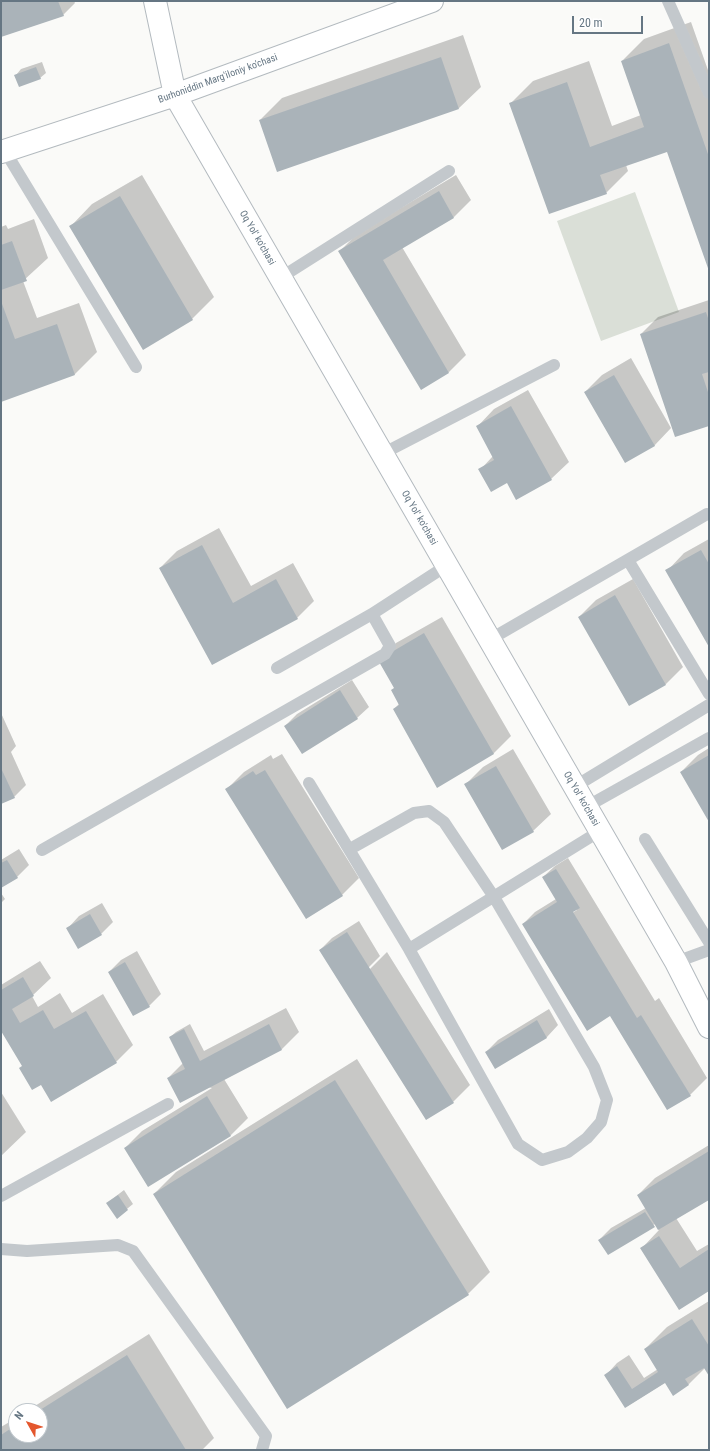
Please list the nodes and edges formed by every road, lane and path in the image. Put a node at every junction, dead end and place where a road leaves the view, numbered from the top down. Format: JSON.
{"nodes":[{"id":1,"x":155,"y":1,"type":"edge"},
{"id":2,"x":432,"y":1,"type":"edge"},
{"id":3,"x":668,"y":1,"type":"edge"},
{"id":4,"x":709,"y":93,"type":"edge"},
{"id":5,"x":175,"y":95,"type":"junction"},
{"id":6,"x":3,"y":152,"type":"edge"},
{"id":7,"x":449,"y":171,"type":"dead end"},
{"id":8,"x":280,"y":278,"type":"junction"},
{"id":9,"x":554,"y":365,"type":"dead end"},
{"id":10,"x":136,"y":367,"type":"dead end"},
{"id":11,"x":382,"y":454,"type":"junction"},
{"id":12,"x":707,"y":514,"type":"dead end"},
{"id":13,"x":628,"y":560,"type":"junction"},
{"id":14,"x":446,"y":566,"type":"junction"},
{"id":15,"x":372,"y":614,"type":"junction"},
{"id":16,"x":489,"y":640,"type":"junction"},
{"id":17,"x":277,"y":668,"type":"dead end"},
{"id":18,"x":709,"y":694,"type":"edge"},
{"id":19,"x":709,"y":705,"type":"edge"},
{"id":20,"x":709,"y":738,"type":"edge"},
{"id":21,"x":309,"y":783,"type":"dead end"},
{"id":22,"x":574,"y":787,"type":"junction"},
{"id":23,"x":586,"y":807,"type":"junction"},
{"id":24,"x":600,"y":831,"type":"junction"},
{"id":25,"x":645,"y":839,"type":"dead end"},
{"id":26,"x":350,"y":849,"type":"junction"},
{"id":27,"x":42,"y":850,"type":"dead end"},
{"id":28,"x":494,"y":896,"type":"junction"},
{"id":29,"x":709,"y":942,"type":"edge"},
{"id":30,"x":409,"y":950,"type":"junction"},
{"id":31,"x":709,"y":950,"type":"edge"},
{"id":32,"x":676,"y":962,"type":"junction"},
{"id":33,"x":709,"y":1027,"type":"edge"},
{"id":34,"x":168,"y":1104,"type":"dead end"},
{"id":35,"x":1,"y":1196,"type":"edge"},
{"id":36,"x":1,"y":1249,"type":"edge"},
{"id":37,"x":262,"y":1450,"type":"edge"}],
"edges":[{"from":1,"to":5,"type":"street","name":"Oq Yol' ko'chasi"},
{"from":2,"to":5,"type":"street","name":"Burhoniddin Marg'iloniy ko'chasi"},
{"from":3,"to":4,"type":"lane"},
{"from":5,"to":6,"type":"street","name":"Burhoniddin Marg'iloniy ko'chasi"},
{"from":5,"to":8,"type":"street","name":"Oq Yol' ko'chasi"},
{"from":6,"to":10,"type":"lane"},
{"from":7,"to":8,"type":"lane"},
{"from":8,"to":11,"type":"street","name":"Oq Yol' ko'chasi"},
{"from":9,"to":11,"type":"lane"},
{"from":11,"to":14,"type":"street","name":"Oq Yol' ko'chasi"},
{"from":12,"to":13,"type":"lane"},
{"from":13,"to":16,"type":"lane"},
{"from":13,"to":18,"type":"lane"},
{"from":14,"to":15,"type":"lane"},
{"from":14,"to":16,"type":"street","name":"Oq Yol' ko'chasi"},
{"from":15,"to":17,"type":"lane"},
{"from":15,"to":27,"type":"lane"},
{"from":16,"to":22,"type":"street","name":"Oq Yol' ko'chasi"},
{"from":19,"to":22,"type":"lane"},
{"from":20,"to":23,"type":"lane"},
{"from":21,"to":26,"type":"lane"},
{"from":22,"to":23,"type":"street","name":"Oq Yol' ko'chasi"},
{"from":23,"to":24,"type":"street","name":"Oq Yol' ko'chasi"},
{"from":24,"to":28,"type":"lane"},
{"from":24,"to":32,"type":"street","name":"Oq Yol' ko'chasi"},
{"from":25,"to":29,"type":"lane"},
{"from":26,"to":28,"type":"lane"},
{"from":26,"to":30,"type":"lane"},
{"from":28,"to":30,"type":"lane"},
{"from":28,"to":30,"type":"lane"},
{"from":31,"to":32,"type":"lane"},
{"from":32,"to":33,"type":"street","name":"Oq Yol' ko'chasi"},
{"from":34,"to":35,"type":"lane"},
{"from":36,"to":37,"type":"lane"}]}
